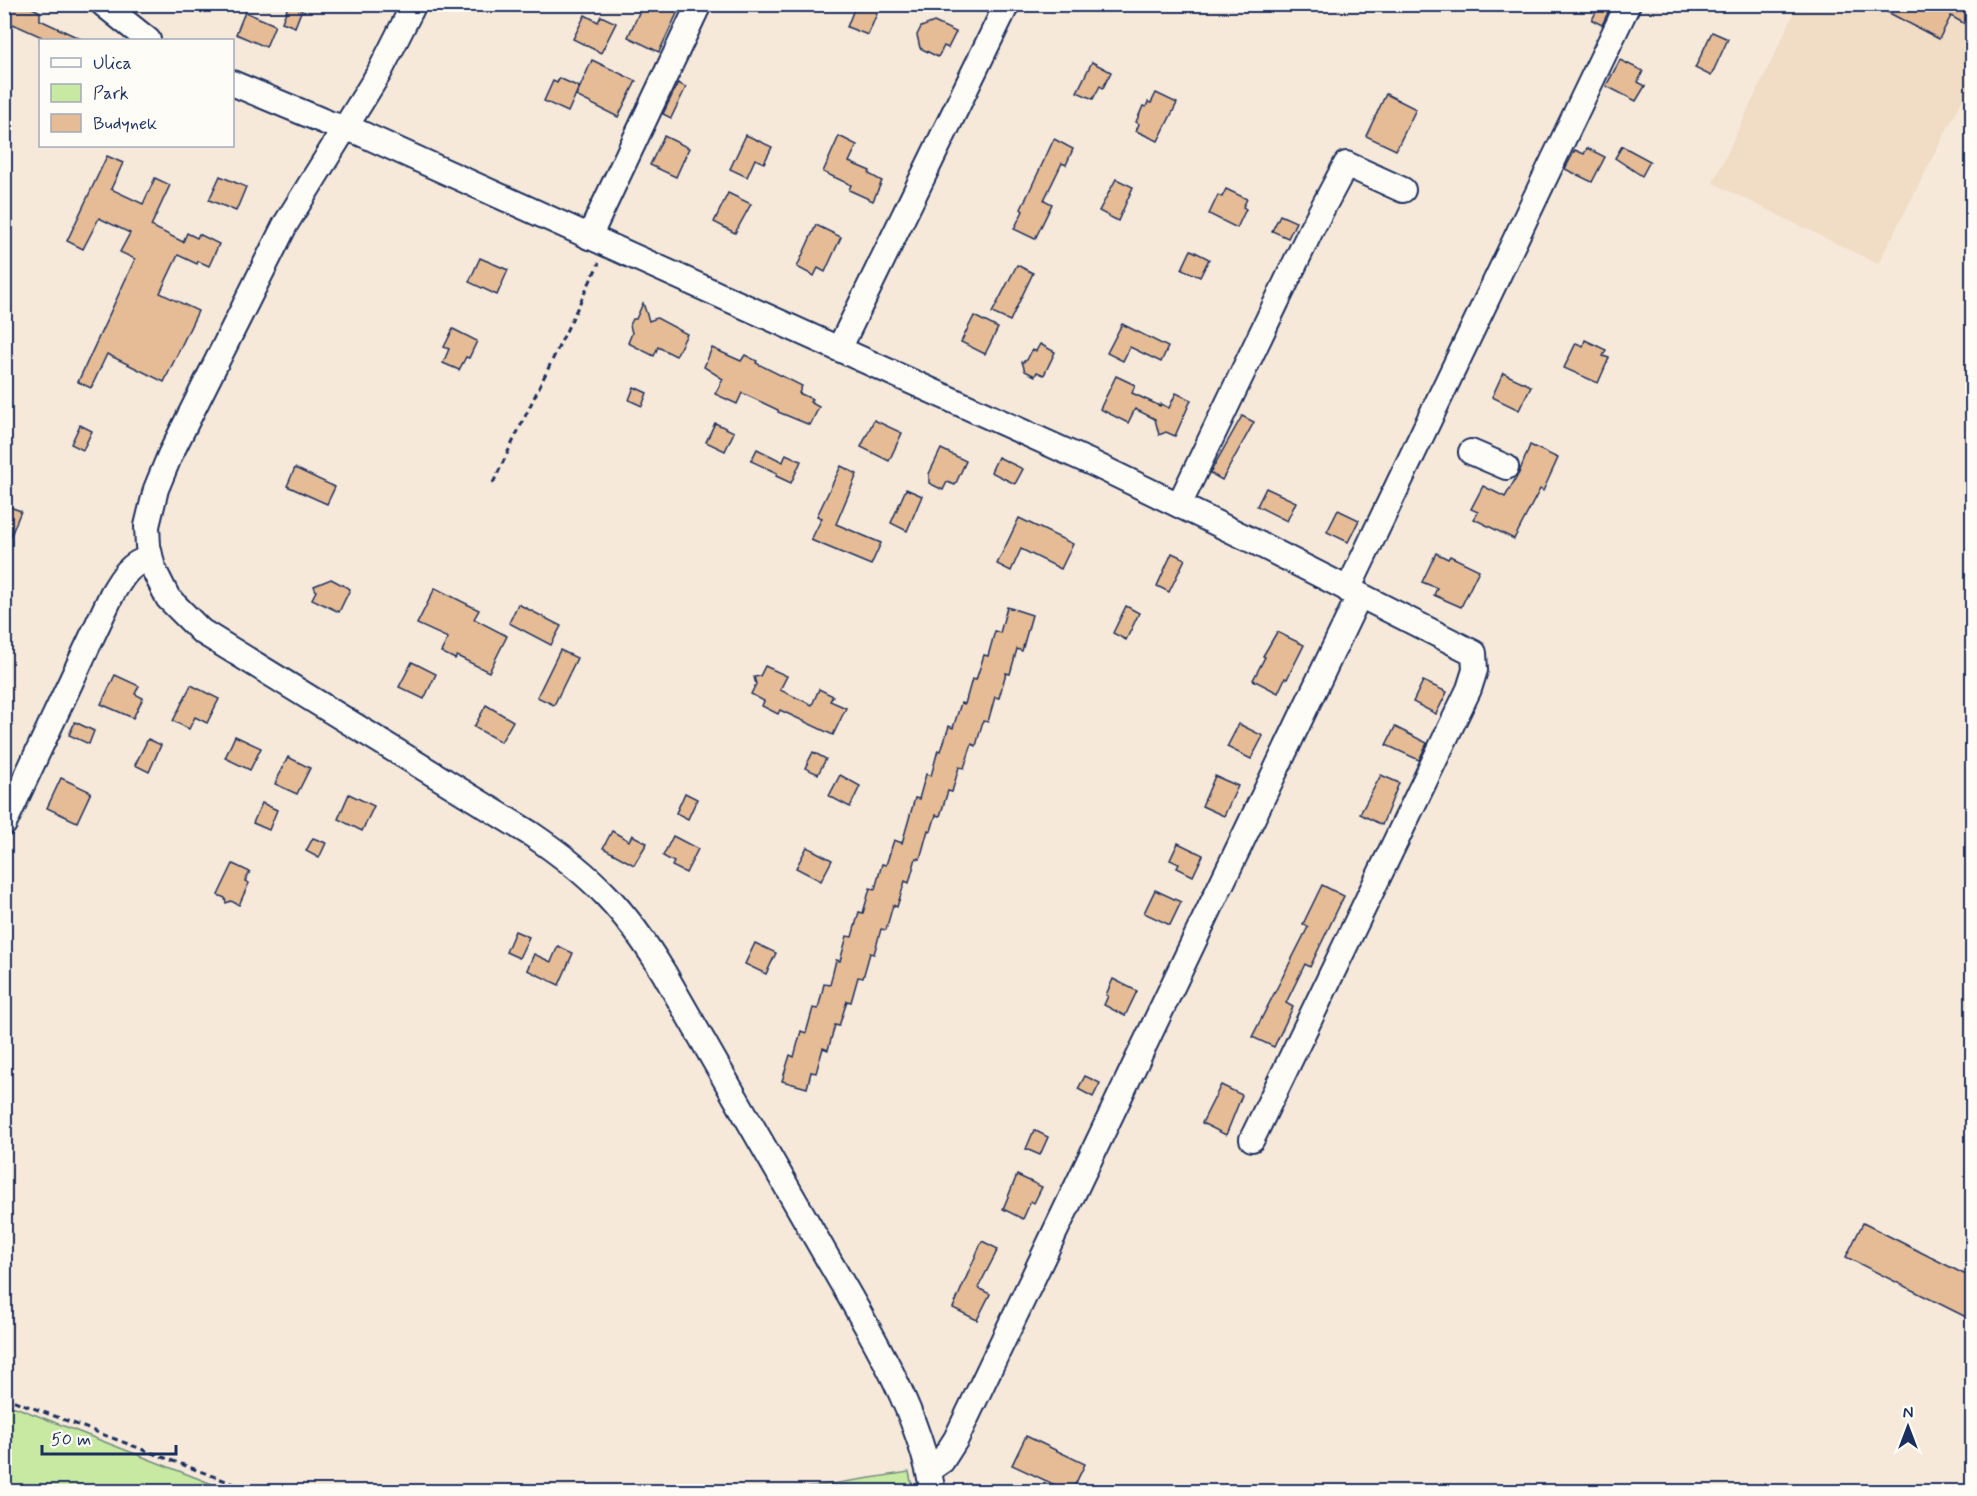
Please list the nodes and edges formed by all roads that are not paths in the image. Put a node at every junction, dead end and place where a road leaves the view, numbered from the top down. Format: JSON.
{"nodes":[{"id":1,"x":102,"y":4,"type":"edge"},
{"id":2,"x":414,"y":4,"type":"edge"},
{"id":3,"x":699,"y":4,"type":"edge"},
{"id":4,"x":1007,"y":4,"type":"edge"},
{"id":5,"x":1628,"y":4,"type":"edge"},
{"id":6,"x":147,"y":39,"type":"edge"},
{"id":7,"x":234,"y":84,"type":"edge"},
{"id":8,"x":344,"y":128,"type":"junction"},
{"id":9,"x":1403,"y":190,"type":"dead end"},
{"id":10,"x":599,"y":241,"type":"junction"},
{"id":11,"x":839,"y":349,"type":"junction"},
{"id":12,"x":1471,"y":452,"type":"dead end"},
{"id":13,"x":1506,"y":467,"type":"dead end"},
{"id":14,"x":1179,"y":505,"type":"junction"},
{"id":15,"x":150,"y":558,"type":"junction"},
{"id":16,"x":1354,"y":593,"type":"junction"},
{"id":17,"x":4,"y":825,"type":"edge"},
{"id":18,"x":1252,"y":1139,"type":"dead end"},
{"id":19,"x":931,"y":1481,"type":"edge"}],
"edges":[{"from":1,"to":6,"type":"street"},
{"from":2,"to":8,"type":"street"},
{"from":3,"to":10,"type":"street"},
{"from":4,"to":11,"type":"street"},
{"from":5,"to":16,"type":"street"},
{"from":7,"to":8,"type":"street"},
{"from":8,"to":10,"type":"street"},
{"from":8,"to":15,"type":"street"},
{"from":9,"to":14,"type":"street"},
{"from":10,"to":11,"type":"street"},
{"from":11,"to":14,"type":"street"},
{"from":12,"to":13,"type":"street"},
{"from":14,"to":16,"type":"street"},
{"from":15,"to":17,"type":"street"},
{"from":15,"to":19,"type":"street"},
{"from":16,"to":18,"type":"street"},
{"from":16,"to":19,"type":"street"}]}
